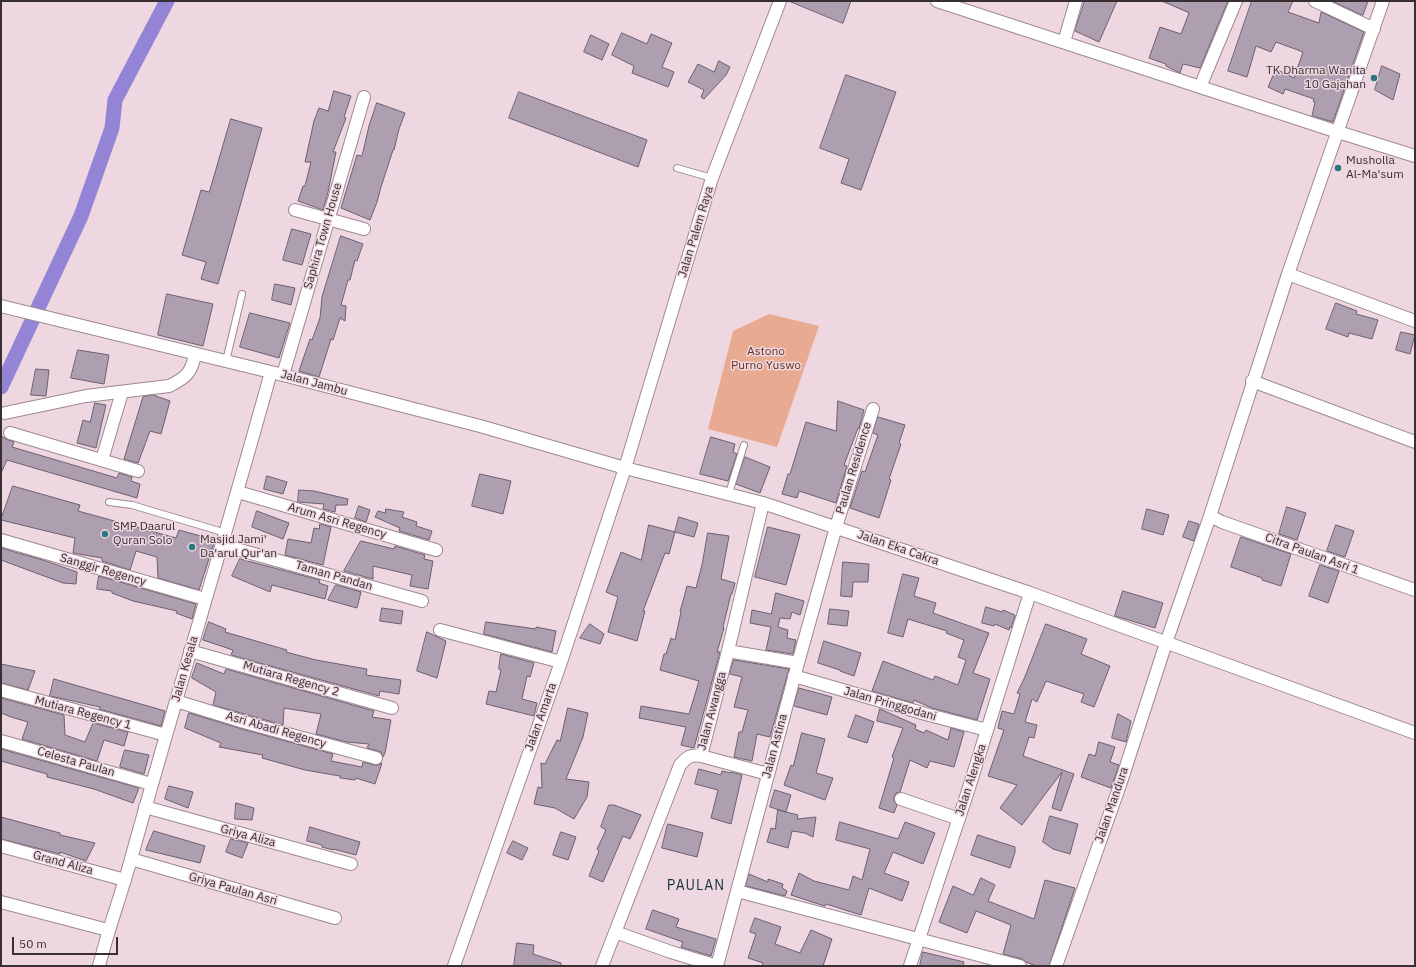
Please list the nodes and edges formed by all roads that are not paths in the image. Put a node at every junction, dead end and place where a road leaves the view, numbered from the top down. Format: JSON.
{"nodes":[{"id":1,"x":780,"y":1,"type":"edge"},
{"id":2,"x":937,"y":1,"type":"edge"},
{"id":3,"x":1076,"y":1,"type":"edge"},
{"id":4,"x":1236,"y":1,"type":"edge"},
{"id":5,"x":1315,"y":1,"type":"edge"},
{"id":6,"x":1383,"y":1,"type":"edge"},
{"id":7,"x":1374,"y":29,"type":"junction"},
{"id":8,"x":1064,"y":42,"type":"junction"},
{"id":9,"x":1200,"y":86,"type":"junction"},
{"id":10,"x":364,"y":97,"type":"dead end"},
{"id":11,"x":1338,"y":132,"type":"junction"},
{"id":12,"x":1415,"y":156,"type":"edge"},
{"id":13,"x":677,"y":168,"type":"dead end"},
{"id":14,"x":712,"y":178,"type":"junction"},
{"id":15,"x":295,"y":210,"type":"dead end"},
{"id":16,"x":328,"y":218,"type":"junction"},
{"id":17,"x":364,"y":229,"type":"dead end"},
{"id":18,"x":1288,"y":274,"type":"junction"},
{"id":19,"x":242,"y":294,"type":"dead end"},
{"id":20,"x":1,"y":306,"type":"edge"},
{"id":21,"x":1415,"y":321,"type":"edge"},
{"id":22,"x":195,"y":354,"type":"junction"},
{"id":23,"x":226,"y":362,"type":"junction"},
{"id":24,"x":277,"y":374,"type":"junction"},
{"id":25,"x":1252,"y":381,"type":"junction"},
{"id":26,"x":122,"y":392,"type":"junction"},
{"id":27,"x":873,"y":409,"type":"dead end"},
{"id":28,"x":5,"y":413,"type":"dead end"},
{"id":29,"x":10,"y":433,"type":"dead end"},
{"id":30,"x":1415,"y":442,"type":"edge"},
{"id":31,"x":744,"y":445,"type":"dead end"},
{"id":32,"x":102,"y":460,"type":"junction"},
{"id":33,"x":625,"y":468,"type":"junction"},
{"id":34,"x":138,"y":471,"type":"dead end"},
{"id":35,"x":238,"y":492,"type":"junction"},
{"id":36,"x":729,"y":493,"type":"junction"},
{"id":37,"x":109,"y":502,"type":"dead end"},
{"id":38,"x":763,"y":503,"type":"junction"},
{"id":39,"x":1210,"y":516,"type":"junction"},
{"id":40,"x":836,"y":527,"type":"junction"},
{"id":41,"x":226,"y":533,"type":"junction"},
{"id":42,"x":1,"y":540,"type":"edge"},
{"id":43,"x":222,"y":545,"type":"junction"},
{"id":44,"x":436,"y":550,"type":"dead end"},
{"id":45,"x":1415,"y":590,"type":"edge"},
{"id":46,"x":1030,"y":593,"type":"junction"},
{"id":47,"x":205,"y":599,"type":"junction"},
{"id":48,"x":422,"y":601,"type":"dead end"},
{"id":49,"x":440,"y":630,"type":"dead end"},
{"id":50,"x":1166,"y":643,"type":"junction"},
{"id":51,"x":190,"y":651,"type":"junction"},
{"id":52,"x":728,"y":651,"type":"junction"},
{"id":53,"x":561,"y":662,"type":"junction"},
{"id":54,"x":798,"y":663,"type":"junction"},
{"id":55,"x":794,"y":676,"type":"junction"},
{"id":56,"x":1,"y":690,"type":"edge"},
{"id":57,"x":176,"y":701,"type":"junction"},
{"id":58,"x":392,"y":708,"type":"dead end"},
{"id":59,"x":987,"y":730,"type":"junction"},
{"id":60,"x":1415,"y":733,"type":"edge"},
{"id":61,"x":166,"y":735,"type":"junction"},
{"id":62,"x":1,"y":741,"type":"edge"},
{"id":63,"x":701,"y":756,"type":"junction"},
{"id":64,"x":376,"y":758,"type":"dead end"},
{"id":65,"x":768,"y":774,"type":"junction"},
{"id":66,"x":151,"y":784,"type":"junction"},
{"id":67,"x":901,"y":800,"type":"dead end"},
{"id":68,"x":145,"y":807,"type":"junction"},
{"id":69,"x":959,"y":820,"type":"junction"},
{"id":70,"x":1,"y":846,"type":"edge"},
{"id":71,"x":131,"y":859,"type":"junction"},
{"id":72,"x":351,"y":864,"type":"dead end"},
{"id":73,"x":125,"y":880,"type":"junction"},
{"id":74,"x":737,"y":891,"type":"junction"},
{"id":75,"x":1,"y":902,"type":"edge"},
{"id":76,"x":335,"y":918,"type":"dead end"},
{"id":77,"x":108,"y":930,"type":"junction"},
{"id":78,"x":615,"y":932,"type":"junction"},
{"id":79,"x":918,"y":940,"type":"junction"},
{"id":80,"x":99,"y":966,"type":"edge"},
{"id":81,"x":454,"y":966,"type":"edge"},
{"id":82,"x":602,"y":966,"type":"edge"},
{"id":83,"x":717,"y":966,"type":"edge"},
{"id":84,"x":910,"y":966,"type":"edge"},
{"id":85,"x":1020,"y":966,"type":"edge"},
{"id":86,"x":1056,"y":966,"type":"edge"}],
"edges":[{"from":1,"to":14,"type":"street","name":"Jalan Palem Raya"},
{"from":2,"to":8,"type":"street"},
{"from":3,"to":8,"type":"street"},
{"from":4,"to":9,"type":"street"},
{"from":5,"to":7,"type":"street"},
{"from":6,"to":7,"type":"street","name":"Jalan Mandura"},
{"from":7,"to":11,"type":"street","name":"Jalan Mandura"},
{"from":8,"to":9,"type":"street"},
{"from":9,"to":11,"type":"street"},
{"from":10,"to":16,"type":"street","name":"Saphira Town House"},
{"from":11,"to":12,"type":"street"},
{"from":11,"to":18,"type":"street","name":"Jalan Mandura"},
{"from":13,"to":14,"type":"lane"},
{"from":14,"to":33,"type":"street","name":"Jalan Palem Raya"},
{"from":15,"to":16,"type":"street"},
{"from":16,"to":17,"type":"street"},
{"from":16,"to":24,"type":"street","name":"Saphira Town House"},
{"from":18,"to":21,"type":"street"},
{"from":18,"to":25,"type":"street","name":"Jalan Mandura"},
{"from":19,"to":23,"type":"lane"},
{"from":20,"to":22,"type":"street","name":"Jalan Jambu"},
{"from":22,"to":23,"type":"street","name":"Jalan Jambu"},
{"from":22,"to":26,"type":"street"},
{"from":23,"to":24,"type":"street","name":"Jalan Jambu"},
{"from":24,"to":33,"type":"street","name":"Jalan Jambu"},
{"from":24,"to":35,"type":"street","name":"Jalan Kesala"},
{"from":25,"to":30,"type":"street"},
{"from":25,"to":39,"type":"street","name":"Jalan Mandura"},
{"from":26,"to":28,"type":"street"},
{"from":26,"to":32,"type":"street"},
{"from":27,"to":40,"type":"street","name":"Paulan Residence"},
{"from":29,"to":32,"type":"street"},
{"from":31,"to":36,"type":"lane"},
{"from":32,"to":34,"type":"street"},
{"from":33,"to":36,"type":"street","name":"Jalan Eka Cakra"},
{"from":33,"to":53,"type":"street","name":"Jalan Amarta"},
{"from":35,"to":41,"type":"street","name":"Jalan Kesala"},
{"from":35,"to":44,"type":"street","name":"Arum Asri Regency"},
{"from":36,"to":38,"type":"street","name":"Jalan Eka Cakra"},
{"from":37,"to":41,"type":"lane"},
{"from":38,"to":40,"type":"street","name":"Jalan Eka Cakra"},
{"from":38,"to":52,"type":"street","name":"Jalan Awangga"},
{"from":39,"to":45,"type":"street","name":"Citra Paulan Asri 1"},
{"from":39,"to":50,"type":"street","name":"Jalan Mandura"},
{"from":40,"to":46,"type":"street","name":"Jalan Eka Cakra"},
{"from":40,"to":54,"type":"street","name":"Jalan Astina"},
{"from":41,"to":43,"type":"street","name":"Jalan Kesala"},
{"from":42,"to":47,"type":"street","name":"Sanggir Regency"},
{"from":43,"to":47,"type":"street","name":"Jalan Kesala"},
{"from":43,"to":48,"type":"street","name":"Taman Pandan"},
{"from":46,"to":50,"type":"street","name":"Jalan Eka Cakra"},
{"from":46,"to":59,"type":"street","name":"Jalan Alengka"},
{"from":47,"to":51,"type":"street","name":"Jalan Kesala"},
{"from":49,"to":53,"type":"street"},
{"from":50,"to":60,"type":"street","name":"Jalan Eka Cakra"},
{"from":50,"to":86,"type":"street","name":"Jalan Mandura"},
{"from":51,"to":57,"type":"street","name":"Jalan Kesala"},
{"from":51,"to":58,"type":"street","name":"Mutiara Regency 2"},
{"from":52,"to":54,"type":"street"},
{"from":52,"to":63,"type":"street","name":"Jalan Awangga"},
{"from":53,"to":81,"type":"street","name":"Jalan Amarta"},
{"from":54,"to":55,"type":"street","name":"Jalan Astina"},
{"from":55,"to":59,"type":"street","name":"Jalan Pringgodani"},
{"from":55,"to":65,"type":"street","name":"Jalan Astina"},
{"from":56,"to":61,"type":"street","name":"Mutiara Regency 1"},
{"from":57,"to":61,"type":"street","name":"Jalan Kesala"},
{"from":57,"to":64,"type":"street","name":"Asri Abadi Regency"},
{"from":59,"to":69,"type":"street","name":"Jalan Alengka"},
{"from":61,"to":66,"type":"street","name":"Jalan Kesala"},
{"from":62,"to":66,"type":"street","name":"Celesta Paulan"},
{"from":63,"to":65,"type":"street"},
{"from":63,"to":78,"type":"street","name":"Jalan Awangga"},
{"from":65,"to":74,"type":"street","name":"Jalan Astina"},
{"from":66,"to":68,"type":"street","name":"Jalan Kesala"},
{"from":67,"to":69,"type":"street"},
{"from":68,"to":71,"type":"street","name":"Jalan Kesala"},
{"from":68,"to":72,"type":"street","name":"Griya Aliza"},
{"from":69,"to":79,"type":"street","name":"Jalan Alengka"},
{"from":70,"to":73,"type":"street","name":"Grand Aliza"},
{"from":71,"to":73,"type":"street","name":"Jalan Kesala"},
{"from":71,"to":76,"type":"street","name":"Griya Paulan Asri"},
{"from":73,"to":77,"type":"street","name":"Jalan Kesala"},
{"from":74,"to":79,"type":"street"},
{"from":74,"to":83,"type":"street","name":"Jalan Astina"},
{"from":75,"to":77,"type":"street"},
{"from":77,"to":80,"type":"street","name":"Jalan Kesala"},
{"from":78,"to":82,"type":"street","name":"Jalan Awangga"},
{"from":78,"to":83,"type":"street"},
{"from":79,"to":84,"type":"street","name":"Jalan Alengka"},
{"from":79,"to":85,"type":"street"}]}
